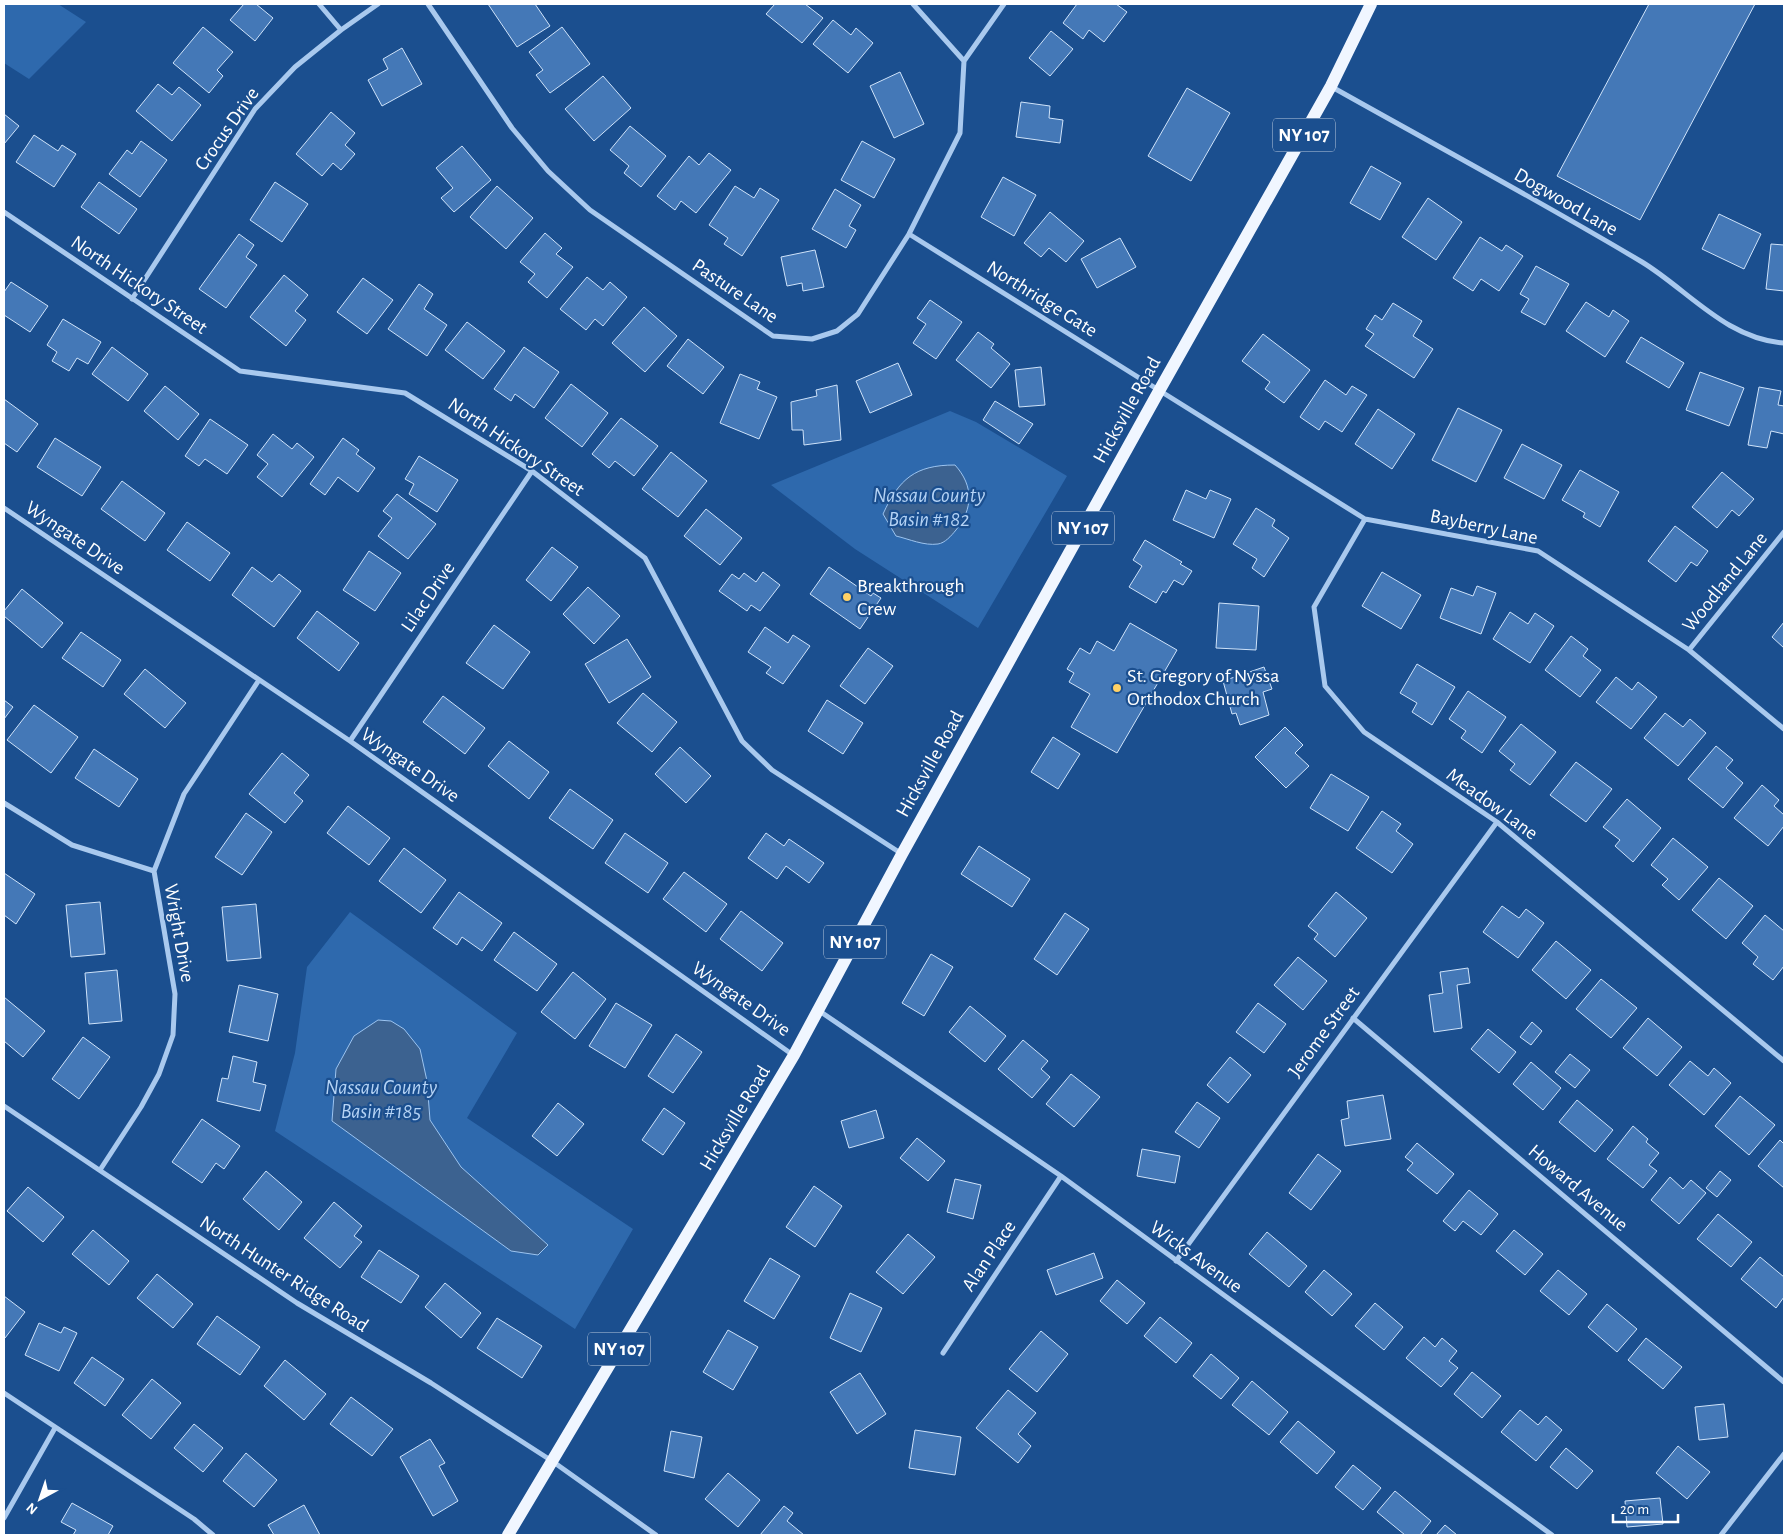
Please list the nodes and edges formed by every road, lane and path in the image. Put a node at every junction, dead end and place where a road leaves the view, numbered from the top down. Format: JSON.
{"nodes":[{"id":1,"x":319,"y":4,"type":"edge"},
{"id":2,"x":378,"y":4,"type":"edge"},
{"id":3,"x":428,"y":4,"type":"edge"},
{"id":4,"x":913,"y":4,"type":"edge"},
{"id":5,"x":1004,"y":4,"type":"edge"},
{"id":6,"x":1371,"y":4,"type":"edge"},
{"id":7,"x":340,"y":30,"type":"junction"},
{"id":8,"x":964,"y":61,"type":"junction"},
{"id":9,"x":1331,"y":86,"type":"junction"},
{"id":10,"x":4,"y":212,"type":"edge"},
{"id":11,"x":909,"y":234,"type":"junction"},
{"id":12,"x":132,"y":300,"type":"junction"},
{"id":13,"x":1784,"y":342,"type":"edge"},
{"id":14,"x":1159,"y":390,"type":"junction"},
{"id":15,"x":532,"y":471,"type":"junction"},
{"id":16,"x":4,"y":508,"type":"edge"},
{"id":17,"x":1364,"y":518,"type":"junction"},
{"id":18,"x":1784,"y":532,"type":"edge"},
{"id":19,"x":1689,"y":650,"type":"junction"},
{"id":20,"x":259,"y":680,"type":"junction"},
{"id":21,"x":1784,"y":729,"type":"edge"},
{"id":22,"x":350,"y":741,"type":"junction"},
{"id":23,"x":4,"y":803,"type":"edge"},
{"id":24,"x":1497,"y":822,"type":"junction"},
{"id":25,"x":902,"y":854,"type":"junction"},
{"id":26,"x":154,"y":871,"type":"junction"},
{"id":27,"x":818,"y":1010,"type":"junction"},
{"id":28,"x":1353,"y":1018,"type":"junction"},
{"id":29,"x":794,"y":1055,"type":"junction"},
{"id":30,"x":1784,"y":1061,"type":"edge"},
{"id":31,"x":4,"y":1106,"type":"edge"},
{"id":32,"x":100,"y":1170,"type":"junction"},
{"id":33,"x":1061,"y":1176,"type":"junction"},
{"id":34,"x":1176,"y":1261,"type":"junction"},
{"id":35,"x":943,"y":1353,"type":"dead end"},
{"id":36,"x":1784,"y":1382,"type":"edge"},
{"id":37,"x":4,"y":1393,"type":"edge"},
{"id":38,"x":55,"y":1428,"type":"junction"},
{"id":39,"x":1784,"y":1454,"type":"edge"},
{"id":40,"x":552,"y":1461,"type":"junction"},
{"id":41,"x":4,"y":1518,"type":"edge"},
{"id":42,"x":213,"y":1535,"type":"edge"},
{"id":43,"x":508,"y":1535,"type":"edge"},
{"id":44,"x":656,"y":1535,"type":"edge"},
{"id":45,"x":1552,"y":1535,"type":"edge"},
{"id":46,"x":1721,"y":1535,"type":"edge"}],
"edges":[{"from":1,"to":7,"type":"street"},
{"from":2,"to":7,"type":"street","name":"Crocus Drive"},
{"from":3,"to":11,"type":"street","name":"Pasture Lane"},
{"from":4,"to":8,"type":"street"},
{"from":5,"to":8,"type":"street"},
{"from":6,"to":9,"type":"main road","name":"Hicksville Road","number":"NY 107"},
{"from":7,"to":12,"type":"street","name":"Crocus Drive"},
{"from":8,"to":11,"type":"street","name":"Pasture Lane"},
{"from":9,"to":13,"type":"street","name":"Dogwood Lane"},
{"from":9,"to":14,"type":"main road","name":"Hicksville Road","number":"NY 107"},
{"from":10,"to":12,"type":"street","name":"North Hickory Street"},
{"from":11,"to":14,"type":"street","name":"Northridge Gate"},
{"from":12,"to":15,"type":"street","name":"North Hickory Street"},
{"from":14,"to":17,"type":"street","name":"Bayberry Lane"},
{"from":14,"to":25,"type":"main road","name":"Hicksville Road","number":"NY 107"},
{"from":15,"to":22,"type":"street","name":"Lilac Drive"},
{"from":15,"to":25,"type":"street","name":"North Hickory Street"},
{"from":16,"to":20,"type":"street","name":"Wyngate Drive"},
{"from":17,"to":19,"type":"street","name":"Bayberry Lane"},
{"from":17,"to":24,"type":"street","name":"Meadow Lane"},
{"from":18,"to":19,"type":"street","name":"Woodland Lane"},
{"from":19,"to":21,"type":"street","name":"Bayberry Lane"},
{"from":20,"to":22,"type":"street","name":"Wyngate Drive"},
{"from":20,"to":26,"type":"street","name":"Wright Drive"},
{"from":22,"to":29,"type":"street","name":"Wyngate Drive"},
{"from":23,"to":26,"type":"street"},
{"from":24,"to":28,"type":"street","name":"Jerome Street"},
{"from":24,"to":30,"type":"street","name":"Meadow Lane"},
{"from":25,"to":27,"type":"main road","name":"Hicksville Road","number":"NY 107"},
{"from":26,"to":32,"type":"street","name":"Wright Drive"},
{"from":27,"to":29,"type":"main road","name":"Hicksville Road","number":"NY 107"},
{"from":27,"to":33,"type":"street","name":"Wicks Avenue"},
{"from":28,"to":34,"type":"street","name":"Jerome Street"},
{"from":28,"to":36,"type":"street","name":"Howard Avenue"},
{"from":29,"to":40,"type":"main road","name":"Hicksville Road","number":"NY 107"},
{"from":31,"to":32,"type":"street","name":"North Hunter Ridge Road"},
{"from":32,"to":40,"type":"street","name":"North Hunter Ridge Road"},
{"from":33,"to":34,"type":"street","name":"Wicks Avenue"},
{"from":33,"to":35,"type":"street","name":"Alan Place"},
{"from":34,"to":45,"type":"street","name":"Wicks Avenue"},
{"from":37,"to":38,"type":"street"},
{"from":38,"to":41,"type":"street"},
{"from":38,"to":42,"type":"street"},
{"from":39,"to":46,"type":"street"},
{"from":40,"to":43,"type":"main road","name":"Hicksville Road","number":"NY 107"},
{"from":40,"to":44,"type":"street","name":"North Hunter Ridge Road"}]}
